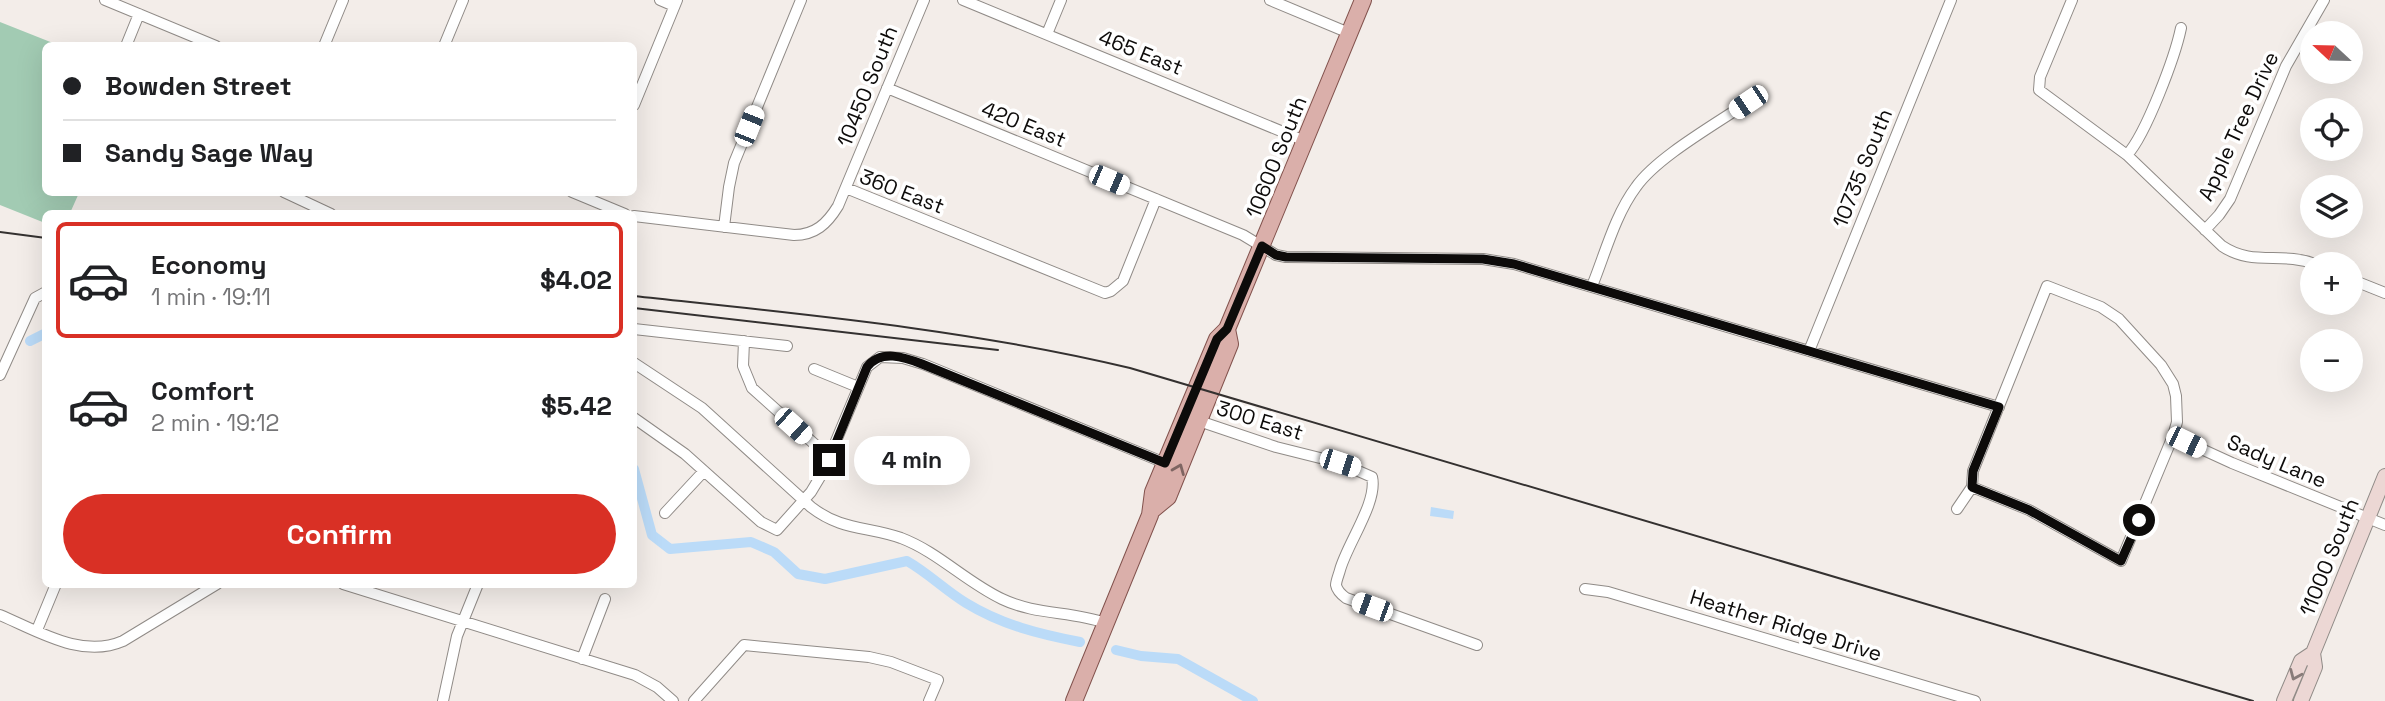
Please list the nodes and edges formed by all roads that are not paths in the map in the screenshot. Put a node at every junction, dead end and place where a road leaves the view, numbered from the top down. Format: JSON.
{"nodes":[{"id":1,"x":105,"y":0,"type":"edge"},
{"id":2,"x":343,"y":0,"type":"edge"},
{"id":3,"x":463,"y":0,"type":"edge"},
{"id":4,"x":660,"y":0,"type":"edge"},
{"id":5,"x":801,"y":0,"type":"edge"},
{"id":6,"x":925,"y":0,"type":"edge"},
{"id":7,"x":963,"y":0,"type":"edge"},
{"id":8,"x":1061,"y":0,"type":"edge"},
{"id":9,"x":1270,"y":0,"type":"edge"},
{"id":10,"x":1363,"y":0,"type":"edge"},
{"id":11,"x":1951,"y":0,"type":"edge"},
{"id":12,"x":2073,"y":0,"type":"edge"},
{"id":13,"x":2324,"y":0,"type":"edge"},
{"id":14,"x":676,"y":3,"type":"edge"},
{"id":15,"x":139,"y":14,"type":"junction"},
{"id":16,"x":2181,"y":28,"type":"dead end"},
{"id":17,"x":1349,"y":33,"type":"junction"},
{"id":18,"x":1047,"y":34,"type":"junction"},
{"id":19,"x":128,"y":42,"type":"edge"},
{"id":20,"x":206,"y":42,"type":"edge"},
{"id":21,"x":326,"y":42,"type":"edge"},
{"id":22,"x":446,"y":42,"type":"edge"},
{"id":23,"x":887,"y":88,"type":"junction"},
{"id":24,"x":637,"y":98,"type":"edge"},
{"id":25,"x":1748,"y":102,"type":"dead end"},
{"id":26,"x":1305,"y":141,"type":"junction"},
{"id":27,"x":2127,"y":155,"type":"junction"},
{"id":28,"x":846,"y":188,"type":"junction"},
{"id":29,"x":293,"y":196,"type":"edge"},
{"id":30,"x":596,"y":197,"type":"edge"},
{"id":31,"x":1156,"y":199,"type":"junction"},
{"id":32,"x":322,"y":210,"type":"edge"},
{"id":33,"x":618,"y":210,"type":"edge"},
{"id":34,"x":637,"y":216,"type":"edge"},
{"id":35,"x":724,"y":227,"type":"junction"},
{"id":36,"x":2205,"y":230,"type":"junction"},
{"id":37,"x":1262,"y":246,"type":"junction"},
{"id":38,"x":2300,"y":260,"type":"edge"},
{"id":39,"x":2363,"y":284,"type":"edge"},
{"id":40,"x":1592,"y":286,"type":"junction"},
{"id":41,"x":2385,"y":293,"type":"edge"},
{"id":42,"x":42,"y":294,"type":"edge"},
{"id":43,"x":637,"y":329,"type":"edge"},
{"id":44,"x":1227,"y":329,"type":"junction"},
{"id":45,"x":744,"y":341,"type":"junction"},
{"id":46,"x":788,"y":346,"type":"dead end"},
{"id":47,"x":1809,"y":351,"type":"junction"},
{"id":48,"x":637,"y":365,"type":"edge"},
{"id":49,"x":814,"y":369,"type":"dead end"},
{"id":50,"x":2,"y":370,"type":"edge"},
{"id":51,"x":858,"y":387,"type":"junction"},
{"id":52,"x":1999,"y":407,"type":"junction"},
{"id":53,"x":637,"y":420,"type":"edge"},
{"id":54,"x":1199,"y":421,"type":"junction"},
{"id":55,"x":2174,"y":436,"type":"junction"},
{"id":56,"x":830,"y":458,"type":"junction"},
{"id":57,"x":1165,"y":463,"type":"junction"},
{"id":58,"x":705,"y":471,"type":"junction"},
{"id":59,"x":2385,"y":476,"type":"edge"},
{"id":60,"x":1972,"y":487,"type":"junction"},
{"id":61,"x":804,"y":501,"type":"junction"},
{"id":62,"x":1957,"y":509,"type":"dead end"},
{"id":63,"x":1152,"y":511,"type":"junction"},
{"id":64,"x":665,"y":513,"type":"dead end"},
{"id":65,"x":2368,"y":518,"type":"junction"},
{"id":66,"x":2385,"y":525,"type":"edge"},
{"id":67,"x":54,"y":588,"type":"edge"},
{"id":68,"x":210,"y":588,"type":"edge"},
{"id":69,"x":356,"y":588,"type":"edge"},
{"id":70,"x":476,"y":588,"type":"edge"},
{"id":71,"x":1585,"y":589,"type":"dead end"},
{"id":72,"x":606,"y":599,"type":"dead end"},
{"id":73,"x":0,"y":615,"type":"edge"},
{"id":74,"x":463,"y":621,"type":"junction"},
{"id":75,"x":1106,"y":623,"type":"junction"},
{"id":76,"x":37,"y":630,"type":"junction"},
{"id":77,"x":1477,"y":645,"type":"dead end"},
{"id":78,"x":2313,"y":653,"type":"junction"},
{"id":79,"x":582,"y":659,"type":"junction"},
{"id":80,"x":1936,"y":696,"type":"edge"},
{"id":81,"x":443,"y":701,"type":"edge"},
{"id":82,"x":673,"y":701,"type":"edge"},
{"id":83,"x":694,"y":701,"type":"edge"},
{"id":84,"x":929,"y":701,"type":"edge"},
{"id":85,"x":1074,"y":701,"type":"edge"},
{"id":86,"x":1975,"y":701,"type":"edge"},
{"id":87,"x":2284,"y":701,"type":"edge"},
{"id":88,"x":2301,"y":701,"type":"edge"}],
"edges":[{"from":1,"to":15,"type":"street"},
{"from":2,"to":21,"type":"street"},
{"from":3,"to":22,"type":"street"},
{"from":4,"to":14,"type":"street"},
{"from":5,"to":35,"type":"street"},
{"from":6,"to":23,"type":"street","name":"10450 South"},
{"from":7,"to":18,"type":"street","name":"465 East"},
{"from":8,"to":18,"type":"street"},
{"from":9,"to":17,"type":"street"},
{"from":10,"to":17,"type":"main road","name":"10600 South"},
{"from":11,"to":47,"type":"street","name":"10735 South"},
{"from":12,"to":27,"type":"street"},
{"from":13,"to":36,"type":"street","name":"Apple Tree Drive"},
{"from":14,"to":24,"type":"street"},
{"from":15,"to":19,"type":"street"},
{"from":15,"to":20,"type":"street"},
{"from":16,"to":27,"type":"street"},
{"from":17,"to":26,"type":"main road","name":"10600 South"},
{"from":18,"to":26,"type":"street","name":"465 East"},
{"from":23,"to":28,"type":"street","name":"10450 South"},
{"from":23,"to":31,"type":"street","name":"420 East"},
{"from":25,"to":40,"type":"street"},
{"from":26,"to":37,"type":"main road","name":"10600 South"},
{"from":27,"to":36,"type":"street"},
{"from":28,"to":31,"type":"street","name":"360 East"},
{"from":28,"to":35,"type":"street","name":"360 East"},
{"from":29,"to":32,"type":"street"},
{"from":30,"to":33,"type":"street"},
{"from":31,"to":37,"type":"street","name":"420 East"},
{"from":34,"to":35,"type":"street","name":"360 East"},
{"from":36,"to":38,"type":"street"},
{"from":37,"to":40,"type":"street","name":"420 East"},
{"from":37,"to":44,"type":"main road","name":"10600 South"},
{"from":39,"to":41,"type":"street"},
{"from":40,"to":47,"type":"street","name":"420 East"},
{"from":42,"to":50,"type":"street"},
{"from":43,"to":45,"type":"street"},
{"from":44,"to":54,"type":"main road","name":"10600 South"},
{"from":44,"to":57,"type":"main road","name":"10600 South"},
{"from":45,"to":46,"type":"street"},
{"from":45,"to":56,"type":"street"},
{"from":47,"to":52,"type":"street","name":"420 East"},
{"from":48,"to":61,"type":"street"},
{"from":49,"to":51,"type":"street"},
{"from":51,"to":56,"type":"street"},
{"from":51,"to":57,"type":"street"},
{"from":52,"to":55,"type":"street"},
{"from":52,"to":60,"type":"street"},
{"from":53,"to":58,"type":"street"},
{"from":63,"to":54,"type":"main road","name":"10600 South","one_way":true},
{"from":54,"to":77,"type":"street","name":"300 East"},
{"from":55,"to":60,"type":"street"},
{"from":55,"to":65,"type":"street","name":"Sady Lane"},
{"from":56,"to":61,"type":"street"},
{"from":57,"to":63,"type":"main road","name":"10600 South"},
{"from":58,"to":61,"type":"street"},
{"from":58,"to":64,"type":"street"},
{"from":59,"to":65,"type":"street","name":"11000 South"},
{"from":60,"to":62,"type":"street"},
{"from":61,"to":75,"type":"street"},
{"from":63,"to":75,"type":"main road","name":"10600 South"},
{"from":65,"to":66,"type":"street"},
{"from":65,"to":78,"type":"street","name":"11000 South"},
{"from":67,"to":76,"type":"street"},
{"from":68,"to":76,"type":"street"},
{"from":69,"to":74,"type":"street"},
{"from":70,"to":74,"type":"street"},
{"from":71,"to":80,"type":"street","name":"Heather Ridge Drive"},
{"from":72,"to":79,"type":"street"},
{"from":73,"to":76,"type":"street"},
{"from":74,"to":79,"type":"street"},
{"from":74,"to":81,"type":"street"},
{"from":75,"to":85,"type":"main road","name":"10600 South"},
{"from":78,"to":87,"type":"street","name":"11000 South","one_way":true},
{"from":78,"to":88,"type":"street","name":"11000 South"},
{"from":79,"to":82,"type":"street"},
{"from":80,"to":86,"type":"street","name":"Heather Ridge Drive"},
{"from":83,"to":84,"type":"street"}]}
